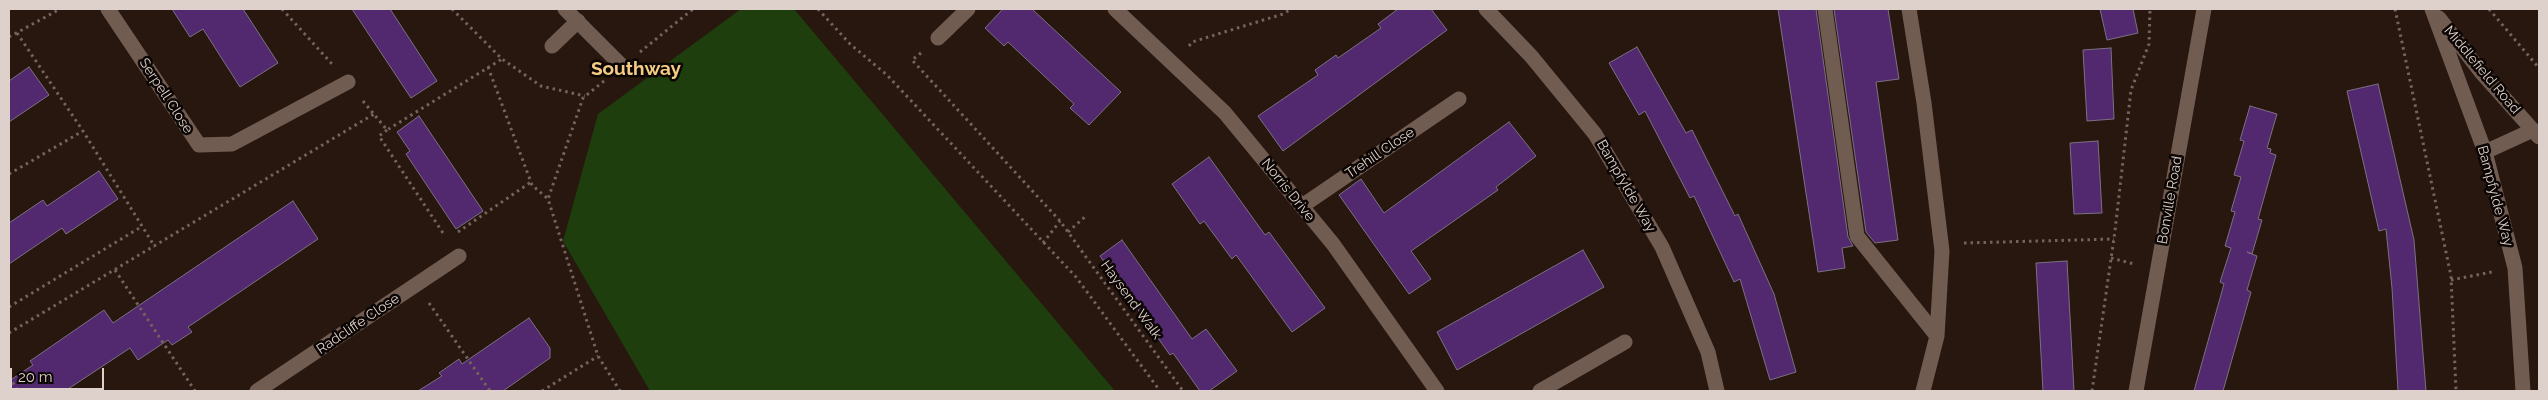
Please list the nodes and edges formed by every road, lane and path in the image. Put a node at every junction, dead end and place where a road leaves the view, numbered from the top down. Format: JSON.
{"nodes":[{"id":1,"x":60,"y":9,"type":"edge"},
{"id":2,"x":108,"y":9,"type":"edge"},
{"id":3,"x":282,"y":9,"type":"edge"},
{"id":4,"x":452,"y":9,"type":"edge"},
{"id":5,"x":565,"y":9,"type":"edge"},
{"id":6,"x":693,"y":9,"type":"edge"},
{"id":7,"x":818,"y":9,"type":"edge"},
{"id":8,"x":968,"y":9,"type":"edge"},
{"id":9,"x":1115,"y":9,"type":"edge"},
{"id":10,"x":1291,"y":9,"type":"edge"},
{"id":11,"x":1486,"y":9,"type":"edge"},
{"id":12,"x":1824,"y":9,"type":"edge"},
{"id":13,"x":1909,"y":9,"type":"edge"},
{"id":14,"x":2150,"y":9,"type":"edge"},
{"id":15,"x":2204,"y":9,"type":"edge"},
{"id":16,"x":2395,"y":9,"type":"edge"},
{"id":17,"x":2432,"y":9,"type":"edge"},
{"id":18,"x":2489,"y":9,"type":"edge"},
{"id":19,"x":578,"y":21,"type":"junction"},
{"id":20,"x":17,"y":33,"type":"junction"},
{"id":21,"x":9,"y":37,"type":"edge"},
{"id":22,"x":938,"y":38,"type":"joint"},
{"id":23,"x":552,"y":46,"type":"dead end"},
{"id":24,"x":502,"y":59,"type":"junction"},
{"id":25,"x":622,"y":66,"type":"junction"},
{"id":26,"x":1175,"y":66,"type":"junction"},
{"id":27,"x":488,"y":67,"type":"junction"},
{"id":28,"x":2539,"y":68,"type":"edge"},
{"id":29,"x":348,"y":82,"type":"junction"},
{"id":30,"x":586,"y":96,"type":"junction"},
{"id":31,"x":1459,"y":99,"type":"dead end"},
{"id":32,"x":374,"y":114,"type":"junction"},
{"id":33,"x":387,"y":130,"type":"junction"},
{"id":34,"x":83,"y":131,"type":"junction"},
{"id":35,"x":2536,"y":134,"type":"edge"},
{"id":36,"x":2484,"y":152,"type":"junction"},
{"id":37,"x":9,"y":174,"type":"edge"},
{"id":38,"x":530,"y":182,"type":"junction"},
{"id":39,"x":548,"y":199,"type":"junction"},
{"id":40,"x":1302,"y":206,"type":"junction"},
{"id":41,"x":1087,"y":215,"type":"dead end"},
{"id":42,"x":1060,"y":221,"type":"junction"},
{"id":43,"x":142,"y":227,"type":"junction"},
{"id":44,"x":1068,"y":232,"type":"junction"},
{"id":45,"x":447,"y":239,"type":"junction"},
{"id":46,"x":2114,"y":239,"type":"junction"},
{"id":47,"x":1043,"y":243,"type":"junction"},
{"id":48,"x":1941,"y":244,"type":"junction"},
{"id":49,"x":155,"y":247,"type":"junction"},
{"id":50,"x":459,"y":256,"type":"joint"},
{"id":51,"x":2514,"y":268,"type":"junction"},
{"id":52,"x":115,"y":270,"type":"junction"},
{"id":53,"x":2451,"y":280,"type":"junction"},
{"id":54,"x":417,"y":284,"type":"junction"},
{"id":55,"x":9,"y":307,"type":"edge"},
{"id":56,"x":9,"y":334,"type":"edge"},
{"id":57,"x":1937,"y":336,"type":"junction"},
{"id":58,"x":1625,"y":342,"type":"dead end"},
{"id":59,"x":598,"y":356,"type":"junction"},
{"id":60,"x":9,"y":378,"type":"edge"},
{"id":61,"x":619,"y":390,"type":"edge"},
{"id":62,"x":18,"y":391,"type":"edge"},
{"id":63,"x":195,"y":391,"type":"edge"},
{"id":64,"x":257,"y":391,"type":"edge"},
{"id":65,"x":490,"y":391,"type":"edge"},
{"id":66,"x":542,"y":391,"type":"edge"},
{"id":67,"x":614,"y":391,"type":"edge"},
{"id":68,"x":1160,"y":391,"type":"edge"},
{"id":69,"x":1183,"y":391,"type":"edge"},
{"id":70,"x":1437,"y":391,"type":"edge"},
{"id":71,"x":1540,"y":391,"type":"edge"},
{"id":72,"x":1717,"y":391,"type":"edge"},
{"id":73,"x":1923,"y":391,"type":"edge"},
{"id":74,"x":2092,"y":391,"type":"edge"},
{"id":75,"x":2136,"y":391,"type":"edge"},
{"id":76,"x":2456,"y":391,"type":"edge"},
{"id":77,"x":2523,"y":391,"type":"edge"}],
"edges":[{"from":1,"to":20,"type":"path"},
{"from":2,"to":29,"type":"street","name":"Serpell Close"},
{"from":3,"to":29,"type":"path"},
{"from":4,"to":24,"type":"path"},
{"from":5,"to":19,"type":"street"},
{"from":6,"to":25,"type":"path"},
{"from":7,"to":47,"type":"path"},
{"from":8,"to":22,"type":"street"},
{"from":9,"to":26,"type":"street","name":"Norris Drive"},
{"from":10,"to":26,"type":"path"},
{"from":11,"to":72,"type":"street","name":"Bampfylde Way"},
{"from":12,"to":57,"type":"street"},
{"from":13,"to":48,"type":"street"},
{"from":14,"to":46,"type":"path"},
{"from":15,"to":75,"type":"street","name":"Bonville Road"},
{"from":16,"to":53,"type":"path"},
{"from":17,"to":35,"type":"street","name":"Middlefield Road"},
{"from":17,"to":36,"type":"street","name":"Bampfylde Way"},
{"from":18,"to":28,"type":"path"},
{"from":19,"to":23,"type":"street"},
{"from":19,"to":25,"type":"street"},
{"from":20,"to":21,"type":"path"},
{"from":20,"to":34,"type":"path"},
{"from":22,"to":42,"type":"path","name":"Haysend Walk"},
{"from":24,"to":27,"type":"path"},
{"from":24,"to":30,"type":"path"},
{"from":25,"to":30,"type":"path"},
{"from":26,"to":40,"type":"street","name":"Norris Drive"},
{"from":27,"to":33,"type":"path"},
{"from":27,"to":38,"type":"path"},
{"from":29,"to":32,"type":"path"},
{"from":30,"to":39,"type":"path"},
{"from":31,"to":40,"type":"street","name":"Trehill Close"},
{"from":32,"to":33,"type":"path"},
{"from":32,"to":49,"type":"path"},
{"from":33,"to":45,"type":"path"},
{"from":34,"to":37,"type":"path"},
{"from":34,"to":43,"type":"path"},
{"from":35,"to":36,"type":"street","name":"Middlefield Road"},
{"from":36,"to":51,"type":"street","name":"Bampfylde Way"},
{"from":38,"to":39,"type":"path"},
{"from":38,"to":45,"type":"path"},
{"from":39,"to":59,"type":"path"},
{"from":40,"to":70,"type":"street","name":"Norris Drive"},
{"from":41,"to":44,"type":"path"},
{"from":42,"to":44,"type":"path","name":"Haysend Walk"},
{"from":42,"to":47,"type":"path"},
{"from":43,"to":49,"type":"path"},
{"from":43,"to":55,"type":"path"},
{"from":44,"to":69,"type":"path","name":"Haysend Walk"},
{"from":45,"to":50,"type":"path"},
{"from":46,"to":48,"type":"path"},
{"from":46,"to":74,"type":"path"},
{"from":47,"to":68,"type":"path"},
{"from":48,"to":57,"type":"street"},
{"from":49,"to":52,"type":"path"},
{"from":50,"to":54,"type":"street","name":"Radcliffe Close"},
{"from":51,"to":53,"type":"path"},
{"from":51,"to":77,"type":"street","name":"Bampfylde Way"},
{"from":52,"to":56,"type":"path"},
{"from":52,"to":63,"type":"path"},
{"from":53,"to":76,"type":"path"},
{"from":54,"to":64,"type":"street","name":"Radcliffe Close"},
{"from":54,"to":65,"type":"path"},
{"from":57,"to":73,"type":"street"},
{"from":58,"to":71,"type":"street"},
{"from":59,"to":61,"type":"path"},
{"from":59,"to":66,"type":"path"},
{"from":60,"to":62,"type":"path"},
{"from":61,"to":67,"type":"path"}]}
